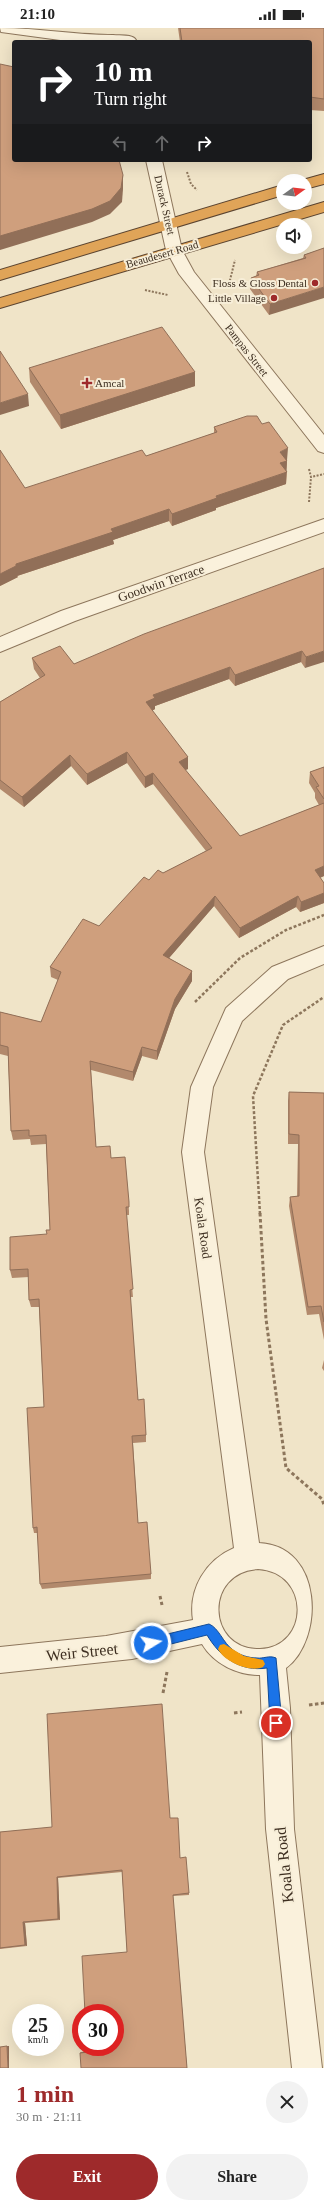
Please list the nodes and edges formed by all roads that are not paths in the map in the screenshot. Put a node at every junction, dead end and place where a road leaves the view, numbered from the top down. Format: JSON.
{"nodes":[{"id":1,"x":1,"y":28,"type":"edge"},
{"id":2,"x":129,"y":37,"type":"edge"},
{"id":3,"x":154,"y":162,"type":"edge"},
{"id":4,"x":324,"y":179,"type":"edge"},
{"id":5,"x":312,"y":182,"type":"edge"},
{"id":6,"x":276,"y":192,"type":"edge"},
{"id":7,"x":324,"y":207,"type":"edge"},
{"id":8,"x":169,"y":223,"type":"junction"},
{"id":9,"x":174,"y":250,"type":"junction"},
{"id":10,"x":0,"y":275,"type":"edge"},
{"id":11,"x":0,"y":302,"type":"edge"},
{"id":12,"x":324,"y":447,"type":"edge"},
{"id":13,"x":324,"y":525,"type":"edge"},
{"id":14,"x":0,"y":645,"type":"edge"},
{"id":15,"x":324,"y":955,"type":"edge"},
{"id":16,"x":248,"y":1555,"type":"junction"},
{"id":17,"x":316,"y":1591,"type":"edge"},
{"id":18,"x":209,"y":1629,"type":"junction"},
{"id":19,"x":0,"y":1660,"type":"edge"},
{"id":20,"x":272,"y":1662,"type":"junction"},
{"id":21,"x":307,"y":2068,"type":"edge"}],
"edges":[{"from":1,"to":2,"type":"street"},
{"from":3,"to":8,"type":"street","name":"Durack Street"},
{"from":4,"to":5,"type":"highway"},
{"from":6,"to":8,"type":"highway"},
{"from":7,"to":9,"type":"highway","name":"Beaudesert Road"},
{"from":8,"to":9,"type":"street","name":"Durack Street"},
{"from":8,"to":10,"type":"highway"},
{"from":9,"to":11,"type":"highway","name":"Beaudesert Road"},
{"from":9,"to":12,"type":"street","name":"Pampas Street"},
{"from":13,"to":14,"type":"street","name":"Goodwin Terrace"},
{"from":15,"to":16,"type":"street","name":"Koala Road"},
{"from":16,"to":17,"type":"street"},
{"from":16,"to":18,"type":"street"},
{"from":17,"to":20,"type":"street"},
{"from":18,"to":19,"type":"street","name":"Weir Street"},
{"from":18,"to":20,"type":"street"},
{"from":20,"to":21,"type":"street","name":"Koala Road"}]}
